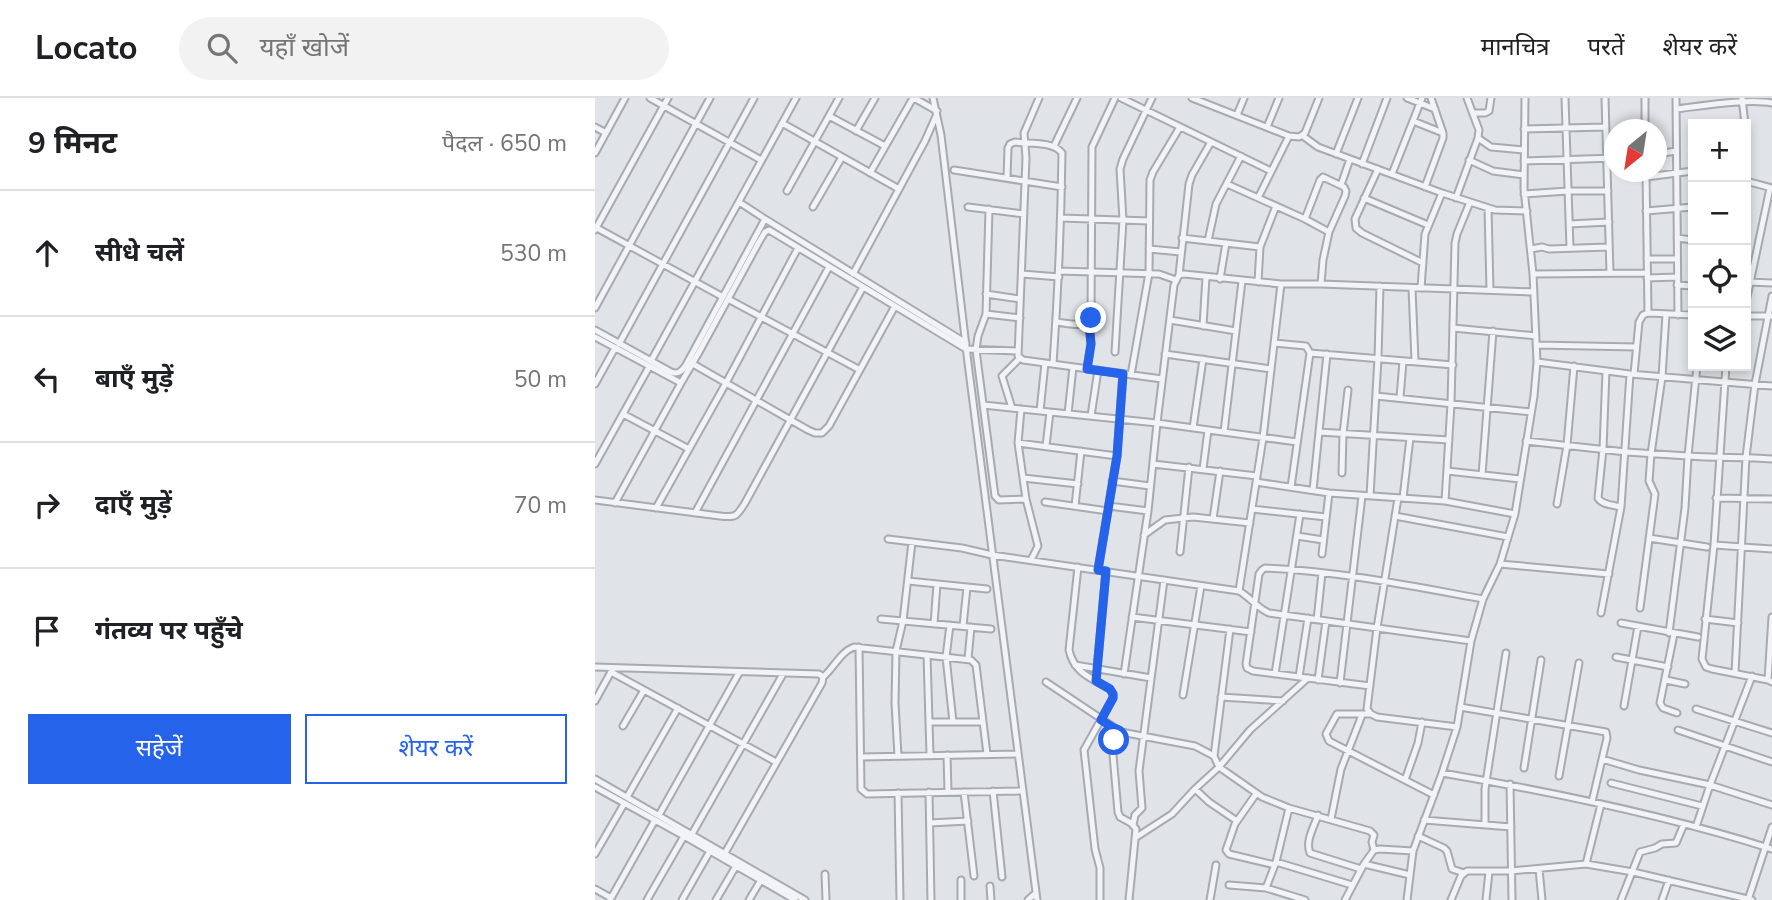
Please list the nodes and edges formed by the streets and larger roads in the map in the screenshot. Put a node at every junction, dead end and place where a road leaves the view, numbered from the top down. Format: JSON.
{"nodes":[{"id":1,"x":625,"y":98,"type":"edge"},
{"id":2,"x":650,"y":98,"type":"edge"},
{"id":3,"x":668,"y":98,"type":"edge"},
{"id":4,"x":710,"y":98,"type":"edge"},
{"id":5,"x":754,"y":98,"type":"edge"},
{"id":6,"x":796,"y":98,"type":"edge"},
{"id":7,"x":839,"y":98,"type":"edge"},
{"id":8,"x":875,"y":98,"type":"edge"},
{"id":9,"x":914,"y":98,"type":"edge"},
{"id":10,"x":925,"y":98,"type":"edge"},
{"id":11,"x":1039,"y":98,"type":"edge"},
{"id":12,"x":1077,"y":98,"type":"edge"},
{"id":13,"x":1115,"y":98,"type":"edge"},
{"id":14,"x":1121,"y":98,"type":"edge"},
{"id":15,"x":1152,"y":98,"type":"edge"},
{"id":16,"x":1192,"y":98,"type":"edge"},
{"id":17,"x":1244,"y":98,"type":"edge"},
{"id":18,"x":1279,"y":98,"type":"edge"},
{"id":19,"x":1319,"y":98,"type":"edge"},
{"id":20,"x":1358,"y":98,"type":"edge"},
{"id":21,"x":1387,"y":98,"type":"edge"},
{"id":22,"x":1407,"y":98,"type":"edge"},
{"id":23,"x":1431,"y":98,"type":"edge"},
{"id":24,"x":1467,"y":98,"type":"edge"},
{"id":25,"x":1491,"y":98,"type":"edge"},
{"id":26,"x":1525,"y":98,"type":"edge"},
{"id":27,"x":1565,"y":98,"type":"edge"},
{"id":28,"x":1605,"y":98,"type":"edge"},
{"id":29,"x":1645,"y":98,"type":"edge"},
{"id":30,"x":1676,"y":98,"type":"edge"},
{"id":31,"x":1742,"y":99,"type":"edge"},
{"id":32,"x":1763,"y":99,"type":"edge"},
{"id":33,"x":1421,"y":101,"type":"edge"},
{"id":34,"x":1772,"y":103,"type":"edge"},
{"id":35,"x":664,"y":106,"type":"junction"},
{"id":36,"x":935,"y":107,"type":"edge"},
{"id":37,"x":1435,"y":109,"type":"junction"},
{"id":38,"x":1676,"y":109,"type":"junction"},
{"id":39,"x":1146,"y":110,"type":"junction"},
{"id":40,"x":1474,"y":113,"type":"junction"},
{"id":41,"x":1237,"y":115,"type":"junction"},
{"id":42,"x":829,"y":116,"type":"junction"},
{"id":43,"x":1606,"y":119,"type":"edge"},
{"id":44,"x":1645,"y":119,"type":"edge"},
{"id":45,"x":1745,"y":119,"type":"edge"},
{"id":46,"x":1413,"y":121,"type":"junction"},
{"id":47,"x":695,"y":123,"type":"junction"},
{"id":48,"x":782,"y":124,"type":"junction"},
{"id":49,"x":595,"y":127,"type":"edge"},
{"id":50,"x":1180,"y":127,"type":"junction"},
{"id":51,"x":1267,"y":127,"type":"junction"},
{"id":52,"x":1604,"y":127,"type":"edge"},
{"id":53,"x":1566,"y":128,"type":"junction"},
{"id":54,"x":1524,"y":129,"type":"junction"},
{"id":55,"x":856,"y":131,"type":"junction"},
{"id":56,"x":606,"y":133,"type":"junction"},
{"id":57,"x":1443,"y":133,"type":"junction"},
{"id":58,"x":1289,"y":136,"type":"junction"},
{"id":59,"x":1303,"y":136,"type":"junction"},
{"id":60,"x":1478,"y":138,"type":"junction"},
{"id":61,"x":729,"y":142,"type":"junction"},
{"id":62,"x":814,"y":142,"type":"junction"},
{"id":63,"x":1211,"y":142,"type":"junction"},
{"id":64,"x":1024,"y":143,"type":"junction"},
{"id":65,"x":885,"y":146,"type":"junction"},
{"id":66,"x":1054,"y":146,"type":"junction"},
{"id":67,"x":1524,"y":150,"type":"junction"},
{"id":68,"x":1676,"y":151,"type":"junction"},
{"id":69,"x":1667,"y":152,"type":"edge"},
{"id":70,"x":595,"y":153,"type":"edge"},
{"id":71,"x":1336,"y":154,"type":"junction"},
{"id":72,"x":1241,"y":156,"type":"junction"},
{"id":73,"x":842,"y":157,"type":"junction"},
{"id":74,"x":1604,"y":158,"type":"edge"},
{"id":75,"x":1350,"y":159,"type":"junction"},
{"id":76,"x":761,"y":160,"type":"junction"},
{"id":77,"x":1469,"y":160,"type":"junction"},
{"id":78,"x":1567,"y":160,"type":"junction"},
{"id":79,"x":1524,"y":161,"type":"junction"},
{"id":80,"x":1362,"y":164,"type":"junction"},
{"id":81,"x":1377,"y":169,"type":"junction"},
{"id":82,"x":954,"y":170,"type":"dead end"},
{"id":83,"x":1271,"y":171,"type":"junction"},
{"id":84,"x":1688,"y":172,"type":"edge"},
{"id":85,"x":870,"y":173,"type":"junction"},
{"id":86,"x":1667,"y":173,"type":"edge"},
{"id":87,"x":1676,"y":173,"type":"junction"},
{"id":88,"x":1392,"y":174,"type":"junction"},
{"id":89,"x":1524,"y":175,"type":"junction"},
{"id":90,"x":1007,"y":178,"type":"junction"},
{"id":91,"x":1025,"y":181,"type":"junction"},
{"id":92,"x":1609,"y":182,"type":"edge"},
{"id":93,"x":1646,"y":182,"type":"edge"},
{"id":94,"x":1750,"y":182,"type":"edge"},
{"id":95,"x":1227,"y":184,"type":"junction"},
{"id":96,"x":1341,"y":186,"type":"junction"},
{"id":97,"x":1062,"y":187,"type":"junction"},
{"id":98,"x":1425,"y":187,"type":"junction"},
{"id":99,"x":1771,"y":188,"type":"edge"},
{"id":100,"x":898,"y":189,"type":"junction"},
{"id":101,"x":787,"y":191,"type":"dead end"},
{"id":102,"x":1568,"y":191,"type":"junction"},
{"id":103,"x":1608,"y":191,"type":"junction"},
{"id":104,"x":1442,"y":193,"type":"junction"},
{"id":105,"x":1524,"y":194,"type":"junction"},
{"id":106,"x":1258,"y":198,"type":"junction"},
{"id":107,"x":1364,"y":198,"type":"junction"},
{"id":108,"x":1456,"y":198,"type":"junction"},
{"id":109,"x":739,"y":202,"type":"junction"},
{"id":110,"x":1470,"y":202,"type":"junction"},
{"id":111,"x":1276,"y":206,"type":"junction"},
{"id":112,"x":813,"y":207,"type":"dead end"},
{"id":113,"x":968,"y":207,"type":"dead end"},
{"id":114,"x":1688,"y":207,"type":"edge"},
{"id":115,"x":1488,"y":208,"type":"junction"},
{"id":116,"x":1677,"y":208,"type":"junction"},
{"id":117,"x":989,"y":209,"type":"junction"},
{"id":118,"x":1527,"y":211,"type":"junction"},
{"id":119,"x":1646,"y":211,"type":"junction"},
{"id":120,"x":1024,"y":214,"type":"junction"},
{"id":121,"x":1061,"y":218,"type":"junction"},
{"id":122,"x":1764,"y":218,"type":"junction"},
{"id":123,"x":765,"y":219,"type":"junction"},
{"id":124,"x":1093,"y":219,"type":"junction"},
{"id":125,"x":1305,"y":219,"type":"junction"},
{"id":126,"x":1772,"y":219,"type":"edge"},
{"id":127,"x":1122,"y":220,"type":"junction"},
{"id":128,"x":1149,"y":221,"type":"junction"},
{"id":129,"x":1609,"y":222,"type":"junction"},
{"id":130,"x":1569,"y":224,"type":"junction"},
{"id":131,"x":1428,"y":225,"type":"junction"},
{"id":132,"x":595,"y":228,"type":"edge"},
{"id":133,"x":1329,"y":232,"type":"junction"},
{"id":134,"x":1182,"y":238,"type":"junction"},
{"id":135,"x":1677,"y":238,"type":"junction"},
{"id":136,"x":1688,"y":239,"type":"edge"},
{"id":137,"x":1207,"y":241,"type":"junction"},
{"id":138,"x":1226,"y":243,"type":"junction"},
{"id":139,"x":629,"y":246,"type":"junction"},
{"id":140,"x":1260,"y":247,"type":"junction"},
{"id":141,"x":1609,"y":247,"type":"junction"},
{"id":142,"x":798,"y":248,"type":"junction"},
{"id":143,"x":1570,"y":248,"type":"junction"},
{"id":144,"x":1531,"y":249,"type":"junction"},
{"id":145,"x":1149,"y":250,"type":"junction"},
{"id":146,"x":1181,"y":252,"type":"junction"},
{"id":147,"x":1647,"y":259,"type":"junction"},
{"id":148,"x":1677,"y":259,"type":"junction"},
{"id":149,"x":1423,"y":263,"type":"junction"},
{"id":150,"x":663,"y":264,"type":"junction"},
{"id":151,"x":829,"y":267,"type":"junction"},
{"id":152,"x":1091,"y":271,"type":"junction"},
{"id":153,"x":1119,"y":271,"type":"junction"},
{"id":154,"x":1149,"y":273,"type":"junction"},
{"id":155,"x":1609,"y":273,"type":"junction"},
{"id":156,"x":853,"y":274,"type":"junction"},
{"id":157,"x":1022,"y":274,"type":"junction"},
{"id":158,"x":1059,"y":274,"type":"junction"},
{"id":159,"x":1533,"y":274,"type":"junction"},
{"id":160,"x":1647,"y":275,"type":"junction"},
{"id":161,"x":1177,"y":277,"type":"junction"},
{"id":162,"x":1206,"y":277,"type":"junction"},
{"id":163,"x":1677,"y":277,"type":"junction"},
{"id":164,"x":1751,"y":277,"type":"edge"},
{"id":165,"x":1220,"y":278,"type":"junction"},
{"id":166,"x":694,"y":281,"type":"junction"},
{"id":167,"x":1242,"y":281,"type":"junction"},
{"id":168,"x":1258,"y":282,"type":"junction"},
{"id":169,"x":1751,"y":282,"type":"edge"},
{"id":170,"x":1772,"y":283,"type":"edge"},
{"id":171,"x":1281,"y":284,"type":"junction"},
{"id":172,"x":1321,"y":284,"type":"junction"},
{"id":173,"x":1677,"y":285,"type":"junction"},
{"id":174,"x":1380,"y":286,"type":"junction"},
{"id":175,"x":1688,"y":286,"type":"edge"},
{"id":176,"x":863,"y":287,"type":"junction"},
{"id":177,"x":1412,"y":288,"type":"junction"},
{"id":178,"x":1421,"y":288,"type":"junction"},
{"id":179,"x":1453,"y":289,"type":"junction"},
{"id":180,"x":1490,"y":290,"type":"junction"},
{"id":181,"x":1534,"y":292,"type":"junction"},
{"id":182,"x":986,"y":294,"type":"junction"},
{"id":183,"x":1772,"y":296,"type":"edge"},
{"id":184,"x":726,"y":298,"type":"junction"},
{"id":185,"x":1020,"y":299,"type":"junction"},
{"id":186,"x":895,"y":306,"type":"junction"},
{"id":187,"x":595,"y":308,"type":"edge"},
{"id":188,"x":986,"y":313,"type":"junction"},
{"id":189,"x":1648,"y":313,"type":"junction"},
{"id":190,"x":1666,"y":314,"type":"junction"},
{"id":191,"x":1678,"y":314,"type":"junction"},
{"id":192,"x":1688,"y":315,"type":"edge"},
{"id":193,"x":1751,"y":316,"type":"edge"},
{"id":194,"x":1770,"y":316,"type":"edge"},
{"id":195,"x":761,"y":317,"type":"junction"},
{"id":196,"x":1020,"y":318,"type":"junction"},
{"id":197,"x":1170,"y":320,"type":"junction"},
{"id":198,"x":1056,"y":322,"type":"junction"},
{"id":199,"x":1089,"y":323,"type":"junction"},
{"id":200,"x":1203,"y":326,"type":"junction"},
{"id":201,"x":1453,"y":328,"type":"junction"},
{"id":202,"x":595,"y":330,"type":"edge"},
{"id":203,"x":1236,"y":331,"type":"junction"},
{"id":204,"x":1493,"y":331,"type":"junction"},
{"id":205,"x":793,"y":334,"type":"junction"},
{"id":206,"x":1536,"y":336,"type":"junction"},
{"id":207,"x":595,"y":337,"type":"edge"},
{"id":208,"x":1274,"y":343,"type":"junction"},
{"id":209,"x":1536,"y":345,"type":"junction"},
{"id":210,"x":617,"y":346,"type":"junction"},
{"id":211,"x":966,"y":346,"type":"junction"},
{"id":212,"x":1636,"y":347,"type":"junction"},
{"id":213,"x":976,"y":350,"type":"junction"},
{"id":214,"x":1017,"y":351,"type":"junction"},
{"id":215,"x":1115,"y":352,"type":"dead end"},
{"id":216,"x":827,"y":353,"type":"junction"},
{"id":217,"x":1310,"y":353,"type":"junction"},
{"id":218,"x":1165,"y":354,"type":"junction"},
{"id":219,"x":1327,"y":354,"type":"junction"},
{"id":220,"x":1020,"y":358,"type":"junction"},
{"id":221,"x":1378,"y":358,"type":"junction"},
{"id":222,"x":1203,"y":359,"type":"junction"},
{"id":223,"x":1403,"y":361,"type":"junction"},
{"id":224,"x":1415,"y":361,"type":"junction"},
{"id":225,"x":1537,"y":362,"type":"junction"},
{"id":226,"x":1045,"y":363,"type":"junction"},
{"id":227,"x":1232,"y":363,"type":"junction"},
{"id":228,"x":650,"y":364,"type":"junction"},
{"id":229,"x":693,"y":364,"type":"junction"},
{"id":230,"x":1053,"y":364,"type":"junction"},
{"id":231,"x":1453,"y":365,"type":"junction"},
{"id":232,"x":1574,"y":366,"type":"junction"},
{"id":233,"x":1073,"y":367,"type":"junction"},
{"id":234,"x":1087,"y":369,"type":"junction"},
{"id":235,"x":1272,"y":369,"type":"junction"},
{"id":236,"x":860,"y":370,"type":"junction"},
{"id":237,"x":1098,"y":370,"type":"junction"},
{"id":238,"x":1606,"y":371,"type":"junction"},
{"id":239,"x":1696,"y":371,"type":"edge"},
{"id":240,"x":1725,"y":371,"type":"edge"},
{"id":241,"x":1123,"y":374,"type":"junction"},
{"id":242,"x":1632,"y":374,"type":"junction"},
{"id":243,"x":1131,"y":375,"type":"junction"},
{"id":244,"x":1662,"y":377,"type":"junction"},
{"id":245,"x":1162,"y":379,"type":"junction"},
{"id":246,"x":1695,"y":379,"type":"junction"},
{"id":247,"x":1724,"y":382,"type":"junction"},
{"id":248,"x":681,"y":383,"type":"junction"},
{"id":249,"x":726,"y":383,"type":"junction"},
{"id":250,"x":595,"y":384,"type":"edge"},
{"id":251,"x":1755,"y":384,"type":"junction"},
{"id":252,"x":1772,"y":386,"type":"edge"},
{"id":253,"x":1348,"y":390,"type":"dead end"},
{"id":254,"x":1376,"y":396,"type":"junction"},
{"id":255,"x":1400,"y":398,"type":"junction"},
{"id":256,"x":757,"y":401,"type":"junction"},
{"id":257,"x":1451,"y":404,"type":"junction"},
{"id":258,"x":983,"y":405,"type":"junction"},
{"id":259,"x":1012,"y":408,"type":"junction"},
{"id":260,"x":1487,"y":408,"type":"junction"},
{"id":261,"x":1021,"y":409,"type":"junction"},
{"id":262,"x":1040,"y":411,"type":"junction"},
{"id":263,"x":1050,"y":412,"type":"junction"},
{"id":264,"x":1531,"y":412,"type":"junction"},
{"id":265,"x":623,"y":414,"type":"junction"},
{"id":266,"x":1068,"y":414,"type":"junction"},
{"id":267,"x":1091,"y":416,"type":"junction"},
{"id":268,"x":1121,"y":419,"type":"junction"},
{"id":269,"x":790,"y":420,"type":"junction"},
{"id":270,"x":1157,"y":423,"type":"junction"},
{"id":271,"x":1193,"y":428,"type":"junction"},
{"id":272,"x":1208,"y":430,"type":"junction"},
{"id":273,"x":655,"y":431,"type":"junction"},
{"id":274,"x":1224,"y":432,"type":"junction"},
{"id":275,"x":1319,"y":432,"type":"junction"},
{"id":276,"x":1343,"y":434,"type":"junction"},
{"id":277,"x":1373,"y":435,"type":"junction"},
{"id":278,"x":1263,"y":438,"type":"junction"},
{"id":279,"x":1410,"y":438,"type":"junction"},
{"id":280,"x":1449,"y":440,"type":"junction"},
{"id":281,"x":1527,"y":441,"type":"junction"},
{"id":282,"x":1297,"y":442,"type":"junction"},
{"id":283,"x":1018,"y":443,"type":"junction"},
{"id":284,"x":1567,"y":445,"type":"junction"},
{"id":285,"x":1046,"y":446,"type":"junction"},
{"id":286,"x":689,"y":449,"type":"junction"},
{"id":287,"x":1603,"y":449,"type":"junction"},
{"id":288,"x":1081,"y":451,"type":"junction"},
{"id":289,"x":1626,"y":453,"type":"junction"},
{"id":290,"x":1651,"y":454,"type":"junction"},
{"id":291,"x":1117,"y":456,"type":"junction"},
{"id":292,"x":1688,"y":456,"type":"junction"},
{"id":293,"x":1746,"y":457,"type":"junction"},
{"id":294,"x":1719,"y":458,"type":"junction"},
{"id":295,"x":1772,"y":459,"type":"edge"},
{"id":296,"x":595,"y":464,"type":"edge"},
{"id":297,"x":1153,"y":464,"type":"junction"},
{"id":298,"x":1189,"y":467,"type":"junction"},
{"id":299,"x":1203,"y":469,"type":"junction"},
{"id":300,"x":1220,"y":471,"type":"junction"},
{"id":301,"x":1447,"y":471,"type":"junction"},
{"id":302,"x":1342,"y":473,"type":"dead end"},
{"id":303,"x":1482,"y":475,"type":"junction"},
{"id":304,"x":1023,"y":478,"type":"junction"},
{"id":305,"x":1257,"y":479,"type":"junction"},
{"id":306,"x":1520,"y":479,"type":"junction"},
{"id":307,"x":1112,"y":481,"type":"junction"},
{"id":308,"x":1078,"y":484,"type":"junction"},
{"id":309,"x":1150,"y":486,"type":"junction"},
{"id":310,"x":1291,"y":487,"type":"junction"},
{"id":311,"x":1313,"y":490,"type":"junction"},
{"id":312,"x":1329,"y":493,"type":"junction"},
{"id":313,"x":1361,"y":496,"type":"junction"},
{"id":314,"x":1370,"y":496,"type":"junction"},
{"id":315,"x":1400,"y":498,"type":"junction"},
{"id":316,"x":1716,"y":498,"type":"junction"},
{"id":317,"x":1745,"y":498,"type":"junction"},
{"id":318,"x":1026,"y":499,"type":"junction"},
{"id":319,"x":1772,"y":499,"type":"edge"},
{"id":320,"x":595,"y":500,"type":"edge"},
{"id":321,"x":1445,"y":501,"type":"junction"},
{"id":322,"x":1045,"y":502,"type":"dead end"},
{"id":323,"x":615,"y":503,"type":"junction"},
{"id":324,"x":1557,"y":504,"type":"dead end"},
{"id":325,"x":1075,"y":506,"type":"junction"},
{"id":326,"x":1621,"y":507,"type":"junction"},
{"id":327,"x":656,"y":508,"type":"junction"},
{"id":328,"x":1108,"y":508,"type":"junction"},
{"id":329,"x":1252,"y":509,"type":"junction"},
{"id":330,"x":1148,"y":511,"type":"junction"},
{"id":331,"x":695,"y":513,"type":"junction"},
{"id":332,"x":1300,"y":514,"type":"junction"},
{"id":333,"x":1515,"y":514,"type":"junction"},
{"id":334,"x":1395,"y":516,"type":"junction"},
{"id":335,"x":1184,"y":517,"type":"junction"},
{"id":336,"x":1326,"y":517,"type":"junction"},
{"id":337,"x":1213,"y":519,"type":"junction"},
{"id":338,"x":1250,"y":523,"type":"junction"},
{"id":339,"x":1144,"y":535,"type":"junction"},
{"id":340,"x":1297,"y":536,"type":"junction"},
{"id":341,"x":1508,"y":537,"type":"junction"},
{"id":342,"x":1649,"y":538,"type":"junction"},
{"id":343,"x":888,"y":540,"type":"dead end"},
{"id":344,"x":1324,"y":540,"type":"junction"},
{"id":345,"x":912,"y":542,"type":"junction"},
{"id":346,"x":1681,"y":543,"type":"junction"},
{"id":347,"x":1710,"y":546,"type":"junction"},
{"id":348,"x":1742,"y":547,"type":"junction"},
{"id":349,"x":1772,"y":549,"type":"edge"},
{"id":350,"x":1180,"y":552,"type":"dead end"},
{"id":351,"x":1322,"y":554,"type":"dead end"},
{"id":352,"x":992,"y":555,"type":"junction"},
{"id":353,"x":1031,"y":560,"type":"junction"},
{"id":354,"x":1500,"y":564,"type":"junction"},
{"id":355,"x":1078,"y":567,"type":"junction"},
{"id":356,"x":1291,"y":569,"type":"junction"},
{"id":357,"x":1098,"y":570,"type":"junction"},
{"id":358,"x":1106,"y":571,"type":"junction"},
{"id":359,"x":1322,"y":573,"type":"junction"},
{"id":360,"x":1609,"y":574,"type":"junction"},
{"id":361,"x":1138,"y":576,"type":"junction"},
{"id":362,"x":1352,"y":577,"type":"junction"},
{"id":363,"x":1164,"y":580,"type":"junction"},
{"id":364,"x":908,"y":581,"type":"junction"},
{"id":365,"x":1384,"y":582,"type":"junction"},
{"id":366,"x":937,"y":584,"type":"junction"},
{"id":367,"x":1201,"y":586,"type":"junction"},
{"id":368,"x":967,"y":587,"type":"junction"},
{"id":369,"x":987,"y":589,"type":"dead end"},
{"id":370,"x":1239,"y":591,"type":"junction"},
{"id":371,"x":1483,"y":599,"type":"junction"},
{"id":372,"x":1255,"y":604,"type":"junction"},
{"id":373,"x":1640,"y":608,"type":"dead end"},
{"id":374,"x":1601,"y":613,"type":"dead end"},
{"id":375,"x":1283,"y":616,"type":"junction"},
{"id":376,"x":1132,"y":617,"type":"junction"},
{"id":377,"x":1772,"y":617,"type":"edge"},
{"id":378,"x":1308,"y":618,"type":"junction"},
{"id":379,"x":881,"y":619,"type":"dead end"},
{"id":380,"x":1705,"y":619,"type":"junction"},
{"id":381,"x":1158,"y":620,"type":"junction"},
{"id":382,"x":1318,"y":620,"type":"junction"},
{"id":383,"x":903,"y":621,"type":"junction"},
{"id":384,"x":1326,"y":621,"type":"junction"},
{"id":385,"x":1621,"y":623,"type":"dead end"},
{"id":386,"x":1738,"y":623,"type":"junction"},
{"id":387,"x":934,"y":624,"type":"junction"},
{"id":388,"x":1348,"y":624,"type":"junction"},
{"id":389,"x":950,"y":625,"type":"junction"},
{"id":390,"x":1195,"y":625,"type":"junction"},
{"id":391,"x":1772,"y":625,"type":"edge"},
{"id":392,"x":963,"y":626,"type":"junction"},
{"id":393,"x":1638,"y":626,"type":"junction"},
{"id":394,"x":971,"y":627,"type":"junction"},
{"id":395,"x":1377,"y":628,"type":"junction"},
{"id":396,"x":991,"y":629,"type":"dead end"},
{"id":397,"x":1230,"y":629,"type":"junction"},
{"id":398,"x":1251,"y":632,"type":"junction"},
{"id":399,"x":1672,"y":633,"type":"junction"},
{"id":400,"x":1698,"y":637,"type":"dead end"},
{"id":401,"x":1471,"y":641,"type":"junction"},
{"id":402,"x":859,"y":647,"type":"junction"},
{"id":403,"x":896,"y":651,"type":"junction"},
{"id":404,"x":1506,"y":653,"type":"dead end"},
{"id":405,"x":927,"y":655,"type":"junction"},
{"id":406,"x":946,"y":657,"type":"junction"},
{"id":407,"x":1616,"y":657,"type":"dead end"},
{"id":408,"x":968,"y":659,"type":"junction"},
{"id":409,"x":1541,"y":660,"type":"dead end"},
{"id":410,"x":1633,"y":660,"type":"junction"},
{"id":411,"x":1579,"y":663,"type":"dead end"},
{"id":412,"x":1074,"y":665,"type":"junction"},
{"id":413,"x":595,"y":667,"type":"edge"},
{"id":414,"x":1668,"y":667,"type":"junction"},
{"id":415,"x":1097,"y":669,"type":"junction"},
{"id":416,"x":613,"y":670,"type":"junction"},
{"id":417,"x":739,"y":673,"type":"junction"},
{"id":418,"x":1735,"y":673,"type":"junction"},
{"id":419,"x":783,"y":674,"type":"junction"},
{"id":420,"x":1124,"y":674,"type":"junction"},
{"id":421,"x":1275,"y":674,"type":"junction"},
{"id":422,"x":1752,"y":676,"type":"junction"},
{"id":423,"x":823,"y":677,"type":"junction"},
{"id":424,"x":1299,"y":677,"type":"junction"},
{"id":425,"x":1151,"y":678,"type":"junction"},
{"id":426,"x":1308,"y":678,"type":"junction"},
{"id":427,"x":1318,"y":680,"type":"junction"},
{"id":428,"x":1665,"y":680,"type":"junction"},
{"id":429,"x":1096,"y":681,"type":"junction"},
{"id":430,"x":1770,"y":681,"type":"edge"},
{"id":431,"x":1045,"y":682,"type":"dead end"},
{"id":432,"x":1340,"y":682,"type":"junction"},
{"id":433,"x":1685,"y":684,"type":"dead end"},
{"id":434,"x":1370,"y":686,"type":"junction"},
{"id":435,"x":644,"y":690,"type":"junction"},
{"id":436,"x":1183,"y":695,"type":"dead end"},
{"id":437,"x":1221,"y":697,"type":"junction"},
{"id":438,"x":595,"y":701,"type":"edge"},
{"id":439,"x":1283,"y":701,"type":"junction"},
{"id":440,"x":1624,"y":706,"type":"dead end"},
{"id":441,"x":1460,"y":707,"type":"junction"},
{"id":442,"x":678,"y":708,"type":"junction"},
{"id":443,"x":1696,"y":709,"type":"dead end"},
{"id":444,"x":1496,"y":713,"type":"junction"},
{"id":445,"x":1677,"y":713,"type":"dead end"},
{"id":446,"x":1362,"y":715,"type":"junction"},
{"id":447,"x":1371,"y":715,"type":"junction"},
{"id":448,"x":1532,"y":719,"type":"junction"},
{"id":449,"x":1101,"y":720,"type":"junction"},
{"id":450,"x":1735,"y":720,"type":"junction"},
{"id":451,"x":929,"y":722,"type":"junction"},
{"id":452,"x":953,"y":722,"type":"junction"},
{"id":453,"x":983,"y":722,"type":"junction"},
{"id":454,"x":1422,"y":722,"type":"junction"},
{"id":455,"x":623,"y":726,"type":"dead end"},
{"id":456,"x":709,"y":726,"type":"junction"},
{"id":457,"x":1568,"y":726,"type":"junction"},
{"id":458,"x":1457,"y":727,"type":"junction"},
{"id":459,"x":1117,"y":730,"type":"junction"},
{"id":460,"x":1678,"y":730,"type":"dead end"},
{"id":461,"x":1772,"y":733,"type":"edge"},
{"id":462,"x":1144,"y":736,"type":"junction"},
{"id":463,"x":743,"y":744,"type":"junction"},
{"id":464,"x":1725,"y":746,"type":"junction"},
{"id":465,"x":1348,"y":751,"type":"junction"},
{"id":466,"x":987,"y":754,"type":"junction"},
{"id":467,"x":1018,"y":754,"type":"junction"},
{"id":468,"x":930,"y":755,"type":"junction"},
{"id":469,"x":947,"y":755,"type":"junction"},
{"id":470,"x":898,"y":756,"type":"junction"},
{"id":471,"x":1214,"y":756,"type":"junction"},
{"id":472,"x":861,"y":757,"type":"junction"},
{"id":473,"x":1602,"y":759,"type":"junction"},
{"id":474,"x":776,"y":762,"type":"junction"},
{"id":475,"x":1772,"y":762,"type":"edge"},
{"id":476,"x":1219,"y":767,"type":"junction"},
{"id":477,"x":1524,"y":768,"type":"dead end"},
{"id":478,"x":1442,"y":773,"type":"junction"},
{"id":479,"x":1559,"y":776,"type":"dead end"},
{"id":480,"x":595,"y":779,"type":"edge"},
{"id":481,"x":1405,"y":780,"type":"junction"},
{"id":482,"x":1486,"y":780,"type":"junction"},
{"id":483,"x":1611,"y":783,"type":"dead end"},
{"id":484,"x":1510,"y":785,"type":"junction"},
{"id":485,"x":1710,"y":785,"type":"junction"},
{"id":486,"x":595,"y":787,"type":"edge"},
{"id":487,"x":1195,"y":789,"type":"junction"},
{"id":488,"x":993,"y":791,"type":"junction"},
{"id":489,"x":1022,"y":791,"type":"junction"},
{"id":490,"x":929,"y":792,"type":"junction"},
{"id":491,"x":948,"y":792,"type":"junction"},
{"id":492,"x":964,"y":792,"type":"junction"},
{"id":493,"x":898,"y":793,"type":"junction"},
{"id":494,"x":1256,"y":794,"type":"junction"},
{"id":495,"x":1434,"y":795,"type":"junction"},
{"id":496,"x":626,"y":800,"type":"junction"},
{"id":497,"x":1592,"y":802,"type":"junction"},
{"id":498,"x":1601,"y":804,"type":"junction"},
{"id":499,"x":1772,"y":805,"type":"edge"},
{"id":500,"x":1702,"y":806,"type":"junction"},
{"id":501,"x":1289,"y":808,"type":"junction"},
{"id":502,"x":1318,"y":816,"type":"junction"},
{"id":503,"x":657,"y":818,"type":"junction"},
{"id":504,"x":1331,"y":819,"type":"junction"},
{"id":505,"x":1424,"y":820,"type":"junction"},
{"id":506,"x":968,"y":821,"type":"junction"},
{"id":507,"x":1237,"y":821,"type":"junction"},
{"id":508,"x":930,"y":822,"type":"junction"},
{"id":509,"x":1683,"y":824,"type":"junction"},
{"id":510,"x":1133,"y":825,"type":"junction"},
{"id":511,"x":1485,"y":825,"type":"junction"},
{"id":512,"x":1511,"y":827,"type":"junction"},
{"id":513,"x":1696,"y":827,"type":"junction"},
{"id":514,"x":1772,"y":827,"type":"edge"},
{"id":515,"x":692,"y":834,"type":"junction"},
{"id":516,"x":684,"y":836,"type":"junction"},
{"id":517,"x":1418,"y":836,"type":"junction"},
{"id":518,"x":1135,"y":838,"type":"junction"},
{"id":519,"x":1769,"y":848,"type":"edge"},
{"id":520,"x":1374,"y":850,"type":"junction"},
{"id":521,"x":710,"y":851,"type":"junction"},
{"id":522,"x":1413,"y":851,"type":"junction"},
{"id":523,"x":725,"y":853,"type":"junction"},
{"id":524,"x":595,"y":854,"type":"edge"},
{"id":525,"x":1275,"y":864,"type":"junction"},
{"id":526,"x":1586,"y":864,"type":"junction"},
{"id":527,"x":1216,"y":865,"type":"dead end"},
{"id":528,"x":736,"y":866,"type":"junction"},
{"id":529,"x":1362,"y":867,"type":"junction"},
{"id":530,"x":1539,"y":869,"type":"junction"},
{"id":531,"x":1489,"y":872,"type":"junction"},
{"id":532,"x":1511,"y":872,"type":"junction"},
{"id":533,"x":1633,"y":872,"type":"junction"},
{"id":534,"x":1464,"y":873,"type":"junction"},
{"id":535,"x":825,"y":874,"type":"dead end"},
{"id":536,"x":1410,"y":875,"type":"junction"},
{"id":537,"x":974,"y":876,"type":"dead end"},
{"id":538,"x":1002,"y":877,"type":"dead end"},
{"id":539,"x":761,"y":880,"type":"junction"},
{"id":540,"x":961,"y":880,"type":"dead end"},
{"id":541,"x":1669,"y":880,"type":"junction"},
{"id":542,"x":1229,"y":885,"type":"dead end"},
{"id":543,"x":1352,"y":885,"type":"junction"},
{"id":544,"x":990,"y":886,"type":"dead end"},
{"id":545,"x":1266,"y":888,"type":"junction"},
{"id":546,"x":595,"y":889,"type":"edge"},
{"id":547,"x":1713,"y":891,"type":"junction"},
{"id":548,"x":1037,"y":897,"type":"edge"},
{"id":549,"x":787,"y":898,"type":"edge"},
{"id":550,"x":612,"y":899,"type":"edge"},
{"id":551,"x":647,"y":900,"type":"edge"},
{"id":552,"x":681,"y":900,"type":"edge"},
{"id":553,"x":716,"y":900,"type":"edge"},
{"id":554,"x":749,"y":900,"type":"edge"},
{"id":555,"x":795,"y":900,"type":"edge"},
{"id":556,"x":805,"y":900,"type":"edge"},
{"id":557,"x":826,"y":900,"type":"edge"},
{"id":558,"x":900,"y":900,"type":"edge"},
{"id":559,"x":932,"y":900,"type":"edge"},
{"id":560,"x":961,"y":900,"type":"edge"},
{"id":561,"x":991,"y":900,"type":"edge"},
{"id":562,"x":1028,"y":900,"type":"edge"},
{"id":563,"x":1100,"y":900,"type":"edge"},
{"id":564,"x":1129,"y":900,"type":"edge"},
{"id":565,"x":1210,"y":900,"type":"edge"},
{"id":566,"x":1305,"y":900,"type":"edge"},
{"id":567,"x":1345,"y":900,"type":"edge"},
{"id":568,"x":1407,"y":900,"type":"edge"},
{"id":569,"x":1451,"y":900,"type":"edge"},
{"id":570,"x":1486,"y":900,"type":"edge"},
{"id":571,"x":1512,"y":900,"type":"edge"},
{"id":572,"x":1542,"y":900,"type":"edge"},
{"id":573,"x":1621,"y":900,"type":"edge"},
{"id":574,"x":1662,"y":900,"type":"edge"},
{"id":575,"x":1710,"y":900,"type":"edge"},
{"id":576,"x":1749,"y":900,"type":"edge"}],
"edges":[{"from":1,"to":56,"type":"street"},
{"from":2,"to":35,"type":"street"},
{"from":3,"to":35,"type":"street"},
{"from":4,"to":47,"type":"street"},
{"from":5,"to":61,"type":"street"},
{"from":6,"to":48,"type":"street"},
{"from":7,"to":42,"type":"street"},
{"from":8,"to":55,"type":"street"},
{"from":9,"to":36,"type":"street"},
{"from":9,"to":65,"type":"street"},
{"from":10,"to":36,"type":"street"},
{"from":11,"to":64,"type":"street"},
{"from":12,"to":66,"type":"street"},
{"from":13,"to":124,"type":"street"},
{"from":14,"to":39,"type":"street"},
{"from":15,"to":39,"type":"street"},
{"from":16,"to":41,"type":"street"},
{"from":17,"to":41,"type":"street"},
{"from":18,"to":51,"type":"street"},
{"from":19,"to":59,"type":"street"},
{"from":20,"to":71,"type":"street"},
{"from":21,"to":80,"type":"street"},
{"from":22,"to":33,"type":"street"},
{"from":23,"to":37,"type":"street"},
{"from":24,"to":40,"type":"street"},
{"from":25,"to":40,"type":"street"},
{"from":26,"to":54,"type":"street"},
{"from":27,"to":53,"type":"street"},
{"from":28,"to":43,"type":"street"},
{"from":29,"to":44,"type":"street"},
{"from":30,"to":38,"type":"street"},
{"from":31,"to":32,"type":"street"},
{"from":31,"to":38,"type":"street"},
{"from":31,"to":45,"type":"street"},
{"from":32,"to":34,"type":"street"},
{"from":33,"to":37,"type":"street"},
{"from":33,"to":46,"type":"street"},
{"from":35,"to":47,"type":"street"},
{"from":35,"to":132,"type":"street"},
{"from":36,"to":100,"type":"street"},
{"from":36,"to":211,"type":"street"},
{"from":37,"to":57,"type":"street"},
{"from":38,"to":68,"type":"street"},
{"from":39,"to":50,"type":"street"},
{"from":39,"to":127,"type":"street"},
{"from":40,"to":60,"type":"street"},
{"from":41,"to":51,"type":"street"},
{"from":42,"to":55,"type":"street"},
{"from":42,"to":62,"type":"street"},
{"from":46,"to":57,"type":"street"},
{"from":46,"to":88,"type":"street"},
{"from":47,"to":61,"type":"street"},
{"from":47,"to":139,"type":"street"},
{"from":48,"to":62,"type":"street"},
{"from":48,"to":76,"type":"street"},
{"from":49,"to":56,"type":"street"},
{"from":50,"to":63,"type":"street"},
{"from":50,"to":128,"type":"street"},
{"from":51,"to":58,"type":"street"},
{"from":52,"to":53,"type":"street"},
{"from":53,"to":54,"type":"street"},
{"from":53,"to":78,"type":"street"},
{"from":54,"to":67,"type":"street"},
{"from":55,"to":65,"type":"street"},
{"from":56,"to":70,"type":"street"},
{"from":57,"to":98,"type":"street"},
{"from":58,"to":59,"type":"street"},
{"from":58,"to":83,"type":"street"},
{"from":59,"to":71,"type":"street"},
{"from":60,"to":67,"type":"street"},
{"from":60,"to":77,"type":"street"},
{"from":61,"to":76,"type":"street"},
{"from":61,"to":150,"type":"street"},
{"from":62,"to":73,"type":"street"},
{"from":62,"to":101,"type":"street"},
{"from":63,"to":72,"type":"street"},
{"from":63,"to":134,"type":"street"},
{"from":64,"to":66,"type":"street"},
{"from":64,"to":90,"type":"street"},
{"from":64,"to":91,"type":"street"},
{"from":65,"to":85,"type":"street"},
{"from":66,"to":97,"type":"street"},
{"from":67,"to":79,"type":"street"},
{"from":68,"to":69,"type":"street"},
{"from":68,"to":87,"type":"street"},
{"from":71,"to":75,"type":"street"},
{"from":72,"to":83,"type":"street"},
{"from":72,"to":95,"type":"street"},
{"from":73,"to":85,"type":"street"},
{"from":73,"to":112,"type":"street"},
{"from":74,"to":78,"type":"street"},
{"from":75,"to":80,"type":"street"},
{"from":75,"to":96,"type":"street"},
{"from":76,"to":109,"type":"street"},
{"from":77,"to":89,"type":"street"},
{"from":77,"to":108,"type":"street"},
{"from":78,"to":79,"type":"street"},
{"from":78,"to":102,"type":"street"},
{"from":79,"to":89,"type":"street"},
{"from":80,"to":81,"type":"street"},
{"from":81,"to":88,"type":"street"},
{"from":81,"to":107,"type":"street"},
{"from":82,"to":90,"type":"street"},
{"from":83,"to":106,"type":"street"},
{"from":84,"to":87,"type":"street"},
{"from":85,"to":100,"type":"street"},
{"from":86,"to":87,"type":"street"},
{"from":87,"to":116,"type":"street"},
{"from":88,"to":98,"type":"street"},
{"from":89,"to":105,"type":"street"},
{"from":90,"to":91,"type":"street"},
{"from":91,"to":97,"type":"street"},
{"from":91,"to":120,"type":"street"},
{"from":92,"to":103,"type":"street"},
{"from":93,"to":119,"type":"street"},
{"from":94,"to":99,"type":"street"},
{"from":95,"to":106,"type":"street"},
{"from":95,"to":137,"type":"street"},
{"from":96,"to":125,"type":"street"},
{"from":96,"to":133,"type":"street"},
{"from":97,"to":121,"type":"street"},
{"from":98,"to":104,"type":"street"},
{"from":99,"to":122,"type":"street"},
{"from":100,"to":156,"type":"street"},
{"from":102,"to":103,"type":"street"},
{"from":102,"to":105,"type":"street"},
{"from":102,"to":130,"type":"street"},
{"from":103,"to":129,"type":"street"},
{"from":104,"to":108,"type":"street"},
{"from":104,"to":131,"type":"street"},
{"from":105,"to":118,"type":"street"},
{"from":106,"to":111,"type":"street"},
{"from":107,"to":131,"type":"street"},
{"from":107,"to":149,"type":"street"},
{"from":108,"to":110,"type":"street"},
{"from":109,"to":123,"type":"street"},
{"from":109,"to":166,"type":"street"},
{"from":110,"to":115,"type":"street"},
{"from":110,"to":179,"type":"street"},
{"from":111,"to":125,"type":"street"},
{"from":111,"to":140,"type":"street"},
{"from":113,"to":117,"type":"street"},
{"from":114,"to":116,"type":"street"},
{"from":115,"to":118,"type":"street"},
{"from":115,"to":180,"type":"street"},
{"from":116,"to":119,"type":"street"},
{"from":116,"to":135,"type":"street"},
{"from":117,"to":120,"type":"street"},
{"from":117,"to":182,"type":"street"},
{"from":118,"to":144,"type":"street"},
{"from":119,"to":147,"type":"street"},
{"from":120,"to":157,"type":"street"},
{"from":121,"to":124,"type":"street"},
{"from":121,"to":158,"type":"street"},
{"from":122,"to":126,"type":"street"},
{"from":122,"to":164,"type":"street"},
{"from":123,"to":156,"type":"street"},
{"from":123,"to":184,"type":"street"},
{"from":124,"to":127,"type":"street"},
{"from":124,"to":152,"type":"street"},
{"from":125,"to":133,"type":"street"},
{"from":127,"to":128,"type":"street"},
{"from":127,"to":153,"type":"street"},
{"from":128,"to":145,"type":"street"},
{"from":129,"to":130,"type":"street"},
{"from":129,"to":141,"type":"street"},
{"from":130,"to":143,"type":"street"},
{"from":131,"to":149,"type":"street"},
{"from":132,"to":139,"type":"street"},
{"from":133,"to":172,"type":"street"},
{"from":134,"to":137,"type":"street"},
{"from":134,"to":146,"type":"street"},
{"from":135,"to":136,"type":"street"},
{"from":135,"to":148,"type":"street"},
{"from":137,"to":138,"type":"street"},
{"from":138,"to":140,"type":"street"},
{"from":138,"to":165,"type":"street"},
{"from":139,"to":150,"type":"street"},
{"from":139,"to":187,"type":"street"},
{"from":140,"to":168,"type":"street"},
{"from":141,"to":143,"type":"street"},
{"from":141,"to":155,"type":"street"},
{"from":142,"to":151,"type":"street"},
{"from":142,"to":184,"type":"street"},
{"from":142,"to":195,"type":"street"},
{"from":143,"to":144,"type":"street"},
{"from":144,"to":159,"type":"street"},
{"from":145,"to":146,"type":"street"},
{"from":145,"to":154,"type":"street"},
{"from":146,"to":161,"type":"street"},
{"from":147,"to":148,"type":"street"},
{"from":147,"to":160,"type":"street"},
{"from":148,"to":163,"type":"street"},
{"from":149,"to":178,"type":"street"},
{"from":150,"to":166,"type":"street"},
{"from":150,"to":210,"type":"street"},
{"from":151,"to":176,"type":"street"},
{"from":151,"to":205,"type":"street"},
{"from":152,"to":153,"type":"street"},
{"from":152,"to":158,"type":"street"},
{"from":152,"to":199,"type":"street"},
{"from":153,"to":154,"type":"street"},
{"from":153,"to":215,"type":"street"},
{"from":154,"to":161,"type":"street"},
{"from":154,"to":243,"type":"street"},
{"from":155,"to":159,"type":"street"},
{"from":155,"to":160,"type":"street"},
{"from":156,"to":211,"type":"street"},
{"from":157,"to":158,"type":"street"},
{"from":157,"to":185,"type":"street"},
{"from":158,"to":198,"type":"street"},
{"from":159,"to":181,"type":"street"},
{"from":160,"to":163,"type":"street"},
{"from":160,"to":189,"type":"street"},
{"from":161,"to":162,"type":"street"},
{"from":161,"to":197,"type":"street"},
{"from":162,"to":165,"type":"street"},
{"from":162,"to":200,"type":"street"},
{"from":163,"to":173,"type":"street"},
{"from":165,"to":167,"type":"street"},
{"from":166,"to":184,"type":"street"},
{"from":166,"to":228,"type":"street"},
{"from":167,"to":168,"type":"street"},
{"from":167,"to":203,"type":"street"},
{"from":168,"to":171,"type":"street"},
{"from":169,"to":170,"type":"street"},
{"from":171,"to":172,"type":"street"},
{"from":171,"to":208,"type":"street"},
{"from":172,"to":174,"type":"street"},
{"from":173,"to":175,"type":"street"},
{"from":173,"to":191,"type":"street"},
{"from":174,"to":177,"type":"street"},
{"from":174,"to":221,"type":"street"},
{"from":176,"to":186,"type":"street"},
{"from":176,"to":216,"type":"street"},
{"from":177,"to":178,"type":"street"},
{"from":177,"to":224,"type":"street"},
{"from":178,"to":179,"type":"street"},
{"from":179,"to":180,"type":"street"},
{"from":179,"to":201,"type":"street"},
{"from":180,"to":181,"type":"street"},
{"from":181,"to":206,"type":"street"},
{"from":182,"to":185,"type":"street"},
{"from":182,"to":188,"type":"street"},
{"from":183,"to":194,"type":"street"},
{"from":184,"to":195,"type":"street"},
{"from":184,"to":228,"type":"street"},
{"from":184,"to":229,"type":"street"},
{"from":185,"to":196,"type":"street"},
{"from":186,"to":211,"type":"street"},
{"from":186,"to":236,"type":"street"},
{"from":188,"to":196,"type":"street"},
{"from":188,"to":213,"type":"street"},
{"from":189,"to":190,"type":"street"},
{"from":189,"to":212,"type":"street"},
{"from":190,"to":191,"type":"street"},
{"from":190,"to":244,"type":"street"},
{"from":191,"to":192,"type":"street"},
{"from":193,"to":194,"type":"street"},
{"from":194,"to":251,"type":"street"},
{"from":195,"to":205,"type":"street"},
{"from":195,"to":249,"type":"street"},
{"from":196,"to":214,"type":"street"},
{"from":197,"to":200,"type":"street"},
{"from":197,"to":218,"type":"street"},
{"from":198,"to":199,"type":"street"},
{"from":198,"to":230,"type":"street"},
{"from":199,"to":234,"type":"street"},
{"from":200,"to":203,"type":"street"},
{"from":201,"to":204,"type":"street"},
{"from":201,"to":231,"type":"street"},
{"from":202,"to":210,"type":"street"},
{"from":203,"to":227,"type":"street"},
{"from":204,"to":206,"type":"street"},
{"from":204,"to":260,"type":"street"},
{"from":205,"to":216,"type":"street"},
{"from":205,"to":256,"type":"street"},
{"from":206,"to":209,"type":"street"},
{"from":207,"to":210,"type":"street"},
{"from":208,"to":217,"type":"street"},
{"from":208,"to":235,"type":"street"},
{"from":209,"to":212,"type":"street"},
{"from":209,"to":225,"type":"street"},
{"from":210,"to":228,"type":"street"},
{"from":210,"to":250,"type":"street"},
{"from":211,"to":213,"type":"street"},
{"from":211,"to":352,"type":"street"},
{"from":212,"to":242,"type":"street"},
{"from":213,"to":214,"type":"street"},
{"from":213,"to":258,"type":"street"},
{"from":214,"to":220,"type":"street"},
{"from":216,"to":236,"type":"street"},
{"from":216,"to":269,"type":"street"},
{"from":217,"to":219,"type":"street"},
{"from":217,"to":282,"type":"street"},
{"from":218,"to":222,"type":"street"},
{"from":218,"to":245,"type":"street"},
{"from":219,"to":221,"type":"street"},
{"from":219,"to":275,"type":"street"},
{"from":220,"to":226,"type":"street"},
{"from":220,"to":259,"type":"street"},
{"from":221,"to":223,"type":"street"},
{"from":221,"to":254,"type":"street"},
{"from":222,"to":227,"type":"street"},
{"from":222,"to":271,"type":"street"},
{"from":223,"to":224,"type":"street"},
{"from":223,"to":255,"type":"street"},
{"from":224,"to":231,"type":"street"},
{"from":225,"to":232,"type":"street"},
{"from":225,"to":264,"type":"street"},
{"from":226,"to":230,"type":"street"},
{"from":226,"to":262,"type":"street"},
{"from":227,"to":235,"type":"street"},
{"from":227,"to":274,"type":"street"},
{"from":228,"to":248,"type":"street"},
{"from":228,"to":265,"type":"street"},
{"from":229,"to":248,"type":"street"},
{"from":229,"to":249,"type":"street"},
{"from":230,"to":233,"type":"street"},
{"from":231,"to":257,"type":"street"},
{"from":232,"to":238,"type":"street"},
{"from":232,"to":284,"type":"street"},
{"from":233,"to":234,"type":"street"},
{"from":233,"to":266,"type":"street"},
{"from":234,"to":237,"type":"street"},
{"from":235,"to":278,"type":"street"},
{"from":236,"to":269,"type":"street"},
{"from":237,"to":241,"type":"street"},
{"from":237,"to":267,"type":"street"},
{"from":238,"to":242,"type":"street"},
{"from":238,"to":287,"type":"street"},
{"from":239,"to":246,"type":"street"},
{"from":240,"to":247,"type":"street"},
{"from":241,"to":243,"type":"street"},
{"from":241,"to":268,"type":"street"},
{"from":242,"to":244,"type":"street"},
{"from":242,"to":289,"type":"street"},
{"from":243,"to":245,"type":"street"},
{"from":244,"to":246,"type":"street"},
{"from":244,"to":290,"type":"street"},
{"from":245,"to":270,"type":"street"},
{"from":246,"to":247,"type":"street"},
{"from":246,"to":292,"type":"street"},
{"from":247,"to":251,"type":"street"},
{"from":247,"to":294,"type":"street"},
{"from":248,"to":273,"type":"street"},
{"from":249,"to":256,"type":"street"},
{"from":249,"to":286,"type":"street"},
{"from":251,"to":252,"type":"street"},
{"from":251,"to":293,"type":"street"},
{"from":253,"to":276,"type":"street"},
{"from":254,"to":255,"type":"street"},
{"from":254,"to":277,"type":"street"},
{"from":255,"to":257,"type":"street"},
{"from":256,"to":269,"type":"street"},
{"from":256,"to":331,"type":"street"},
{"from":257,"to":260,"type":"street"},
{"from":257,"to":280,"type":"street"},
{"from":258,"to":259,"type":"street"},
{"from":258,"to":318,"type":"street"},
{"from":259,"to":261,"type":"street"},
{"from":260,"to":264,"type":"street"},
{"from":260,"to":303,"type":"street"},
{"from":261,"to":262,"type":"street"},
{"from":261,"to":283,"type":"street"},
{"from":262,"to":263,"type":"street"},
{"from":263,"to":266,"type":"street"},
{"from":263,"to":285,"type":"street"},
{"from":264,"to":281,"type":"street"},
{"from":265,"to":273,"type":"street"},
{"from":265,"to":296,"type":"street"},
{"from":266,"to":267,"type":"street"},
{"from":267,"to":268,"type":"street"},
{"from":268,"to":270,"type":"street"},
{"from":268,"to":291,"type":"street"},
{"from":269,"to":331,"type":"street"},
{"from":270,"to":271,"type":"street"},
{"from":270,"to":297,"type":"street"},
{"from":271,"to":272,"type":"street"},
{"from":272,"to":274,"type":"street"},
{"from":272,"to":299,"type":"street"},
{"from":273,"to":286,"type":"street"},
{"from":273,"to":323,"type":"street"},
{"from":274,"to":278,"type":"street"},
{"from":275,"to":276,"type":"street"},
{"from":275,"to":311,"type":"street"},
{"from":276,"to":277,"type":"street"},
{"from":276,"to":302,"type":"street"},
{"from":277,"to":279,"type":"street"},
{"from":277,"to":314,"type":"street"},
{"from":278,"to":282,"type":"street"},
{"from":278,"to":305,"type":"street"},
{"from":279,"to":280,"type":"street"},
{"from":279,"to":315,"type":"street"},
{"from":280,"to":301,"type":"street"},
{"from":281,"to":284,"type":"street"},
{"from":281,"to":306,"type":"street"},
{"from":282,"to":310,"type":"street"},
{"from":283,"to":285,"type":"street"},
{"from":283,"to":304,"type":"street"},
{"from":284,"to":287,"type":"street"},
{"from":284,"to":324,"type":"street"},
{"from":285,"to":288,"type":"street"},
{"from":286,"to":327,"type":"street"},
{"from":287,"to":289,"type":"street"},
{"from":287,"to":326,"type":"street"},
{"from":288,"to":291,"type":"street"},
{"from":288,"to":308,"type":"street"},
{"from":289,"to":290,"type":"street"},
{"from":289,"to":326,"type":"street"},
{"from":290,"to":292,"type":"street"},
{"from":290,"to":342,"type":"street"},
{"from":291,"to":307,"type":"street"},
{"from":292,"to":294,"type":"street"},
{"from":292,"to":346,"type":"street"},
{"from":293,"to":294,"type":"street"},
{"from":293,"to":295,"type":"street"},
{"from":293,"to":317,"type":"street"},
{"from":294,"to":316,"type":"street"},
{"from":297,"to":298,"type":"street"},
{"from":297,"to":309,"type":"street"},
{"from":298,"to":299,"type":"street"},
{"from":298,"to":335,"type":"street"},
{"from":299,"to":300,"type":"street"},
{"from":300,"to":305,"type":"street"},
{"from":300,"to":337,"type":"street"},
{"from":301,"to":303,"type":"street"},
{"from":301,"to":321,"type":"street"},
{"from":303,"to":306,"type":"street"},
{"from":304,"to":308,"type":"street"},
{"from":304,"to":318,"type":"street"},
{"from":305,"to":310,"type":"street"},
{"from":305,"to":329,"type":"street"},
{"from":306,"to":333,"type":"street"},
{"from":307,"to":309,"type":"street"},
{"from":307,"to":328,"type":"street"},
{"from":308,"to":325,"type":"street"},
{"from":309,"to":330,"type":"street"},
{"from":310,"to":311,"type":"street"},
{"from":311,"to":312,"type":"street"},
{"from":312,"to":313,"type":"street"},
{"from":312,"to":336,"type":"street"},
{"from":313,"to":314,"type":"street"},
{"from":313,"to":362,"type":"street"},
{"from":314,"to":315,"type":"street"},
{"from":315,"to":321,"type":"street"},
{"from":315,"to":334,"type":"street"},
{"from":316,"to":317,"type":"street"},
{"from":316,"to":347,"type":"street"},
{"from":317,"to":319,"type":"street"},
{"from":317,"to":348,"type":"street"},
{"from":318,"to":353,"type":"street"},
{"from":320,"to":323,"type":"street"},
{"from":321,"to":333,"type":"street"},
{"from":322,"to":325,"type":"street"},
{"from":323,"to":327,"type":"street"},
{"from":325,"to":328,"type":"street"},
{"from":326,"to":360,"type":"street"},
{"from":327,"to":331,"type":"street"},
{"from":328,"to":330,"type":"street"},
{"from":328,"to":357,"type":"street"},
{"from":329,"to":332,"type":"street"},
{"from":329,"to":338,"type":"street"},
{"from":330,"to":339,"type":"street"},
{"from":332,"to":336,"type":"street"},
{"from":332,"to":340,"type":"street"},
{"from":333,"to":341,"type":"street"},
{"from":334,"to":341,"type":"street"},
{"from":334,"to":365,"type":"street"},
{"from":335,"to":337,"type":"street"},
{"from":335,"to":339,"type":"street"},
{"from":335,"to":350,"type":"street"},
{"from":336,"to":344,"type":"street"},
{"from":337,"to":338,"type":"street"},
{"from":338,"to":370,"type":"street"},
{"from":339,"to":361,"type":"street"},
{"from":340,"to":344,"type":"street"},
{"from":340,"to":356,"type":"street"},
{"from":341,"to":354,"type":"street"},
{"from":342,"to":346,"type":"street"},
{"from":342,"to":373,"type":"street"},
{"from":343,"to":345,"type":"street"},
{"from":344,"to":351,"type":"street"},
{"from":345,"to":352,"type":"street"},
{"from":345,"to":364,"type":"street"},
{"from":346,"to":347,"type":"street"},
{"from":346,"to":399,"type":"street"},
{"from":347,"to":348,"type":"street"},
{"from":347,"to":380,"type":"street"},
{"from":348,"to":349,"type":"street"},
{"from":348,"to":386,"type":"street"},
{"from":352,"to":353,"type":"street"},
{"from":352,"to":467,"type":"street"},
{"from":353,"to":355,"type":"street"},
{"from":354,"to":360,"type":"street"},
{"from":354,"to":371,"type":"street"},
{"from":355,"to":357,"type":"street"},
{"from":355,"to":412,"type":"street"},
{"from":356,"to":359,"type":"street"},
{"from":356,"to":372,"type":"street"},
{"from":356,"to":375,"type":"street"},
{"from":357,"to":358,"type":"street"},
{"from":358,"to":361,"type":"street"},
{"from":358,"to":415,"type":"street"},
{"from":359,"to":362,"type":"street"},
{"from":359,"to":382,"type":"street"},
{"from":360,"to":374,"type":"street"},
{"from":361,"to":363,"type":"street"},
{"from":361,"to":376,"type":"street"},
{"from":362,"to":365,"type":"street"},
{"from":362,"to":388,"type":"street"},
{"from":363,"to":367,"type":"street"},
{"from":363,"to":381,"type":"street"},
{"from":364,"to":366,"type":"street"},
{"from":364,"to":383,"type":"street"},
{"from":365,"to":371,"type":"street"},
{"from":365,"to":395,"type":"street"},
{"from":366,"to":368,"type":"street"},
{"from":366,"to":387,"type":"street"},
{"from":367,"to":370,"type":"street"},
{"from":367,"to":390,"type":"street"},
{"from":368,"to":369,"type":"street"},
{"from":368,"to":392,"type":"street"},
{"from":370,"to":372,"type":"street"},
{"from":371,"to":401,"type":"street"},
{"from":372,"to":375,"type":"street"},
{"from":372,"to":398,"type":"street"},
{"from":375,"to":378,"type":"street"},
{"from":375,"to":421,"type":"street"},
{"from":376,"to":381,"type":"street"},
{"from":376,"to":420,"type":"street"},
{"from":377,"to":391,"type":"street"},
{"from":378,"to":382,"type":"street"},
{"from":378,"to":424,"type":"street"},
{"from":379,"to":383,"type":"street"},
{"from":380,"to":386,"type":"street"},
{"from":380,"to":418,"type":"street"},
{"from":381,"to":390,"type":"street"},
{"from":381,"to":425,"type":"street"},
{"from":382,"to":384,"type":"street"},
{"from":383,"to":387,"type":"street"},
{"from":383,"to":403,"type":"street"},
{"from":384,"to":388,"type":"street"},
{"from":384,"to":427,"type":"street"},
{"from":385,"to":393,"type":"street"},
{"from":386,"to":418,"type":"street"},
{"from":387,"to":389,"type":"street"},
{"from":388,"to":395,"type":"street"},
{"from":388,"to":432,"type":"street"},
{"from":389,"to":392,"type":"street"},
{"from":389,"to":406,"type":"street"},
{"from":390,"to":397,"type":"street"},
{"from":390,"to":436,"type":"street"},
{"from":391,"to":430,"type":"street"},
{"from":392,"to":394,"type":"street"},
{"from":393,"to":399,"type":"street"},
{"from":393,"to":410,"type":"street"},
{"from":394,"to":396,"type":"street"},
{"from":394,"to":408,"type":"street"},
{"from":395,"to":401,"type":"street"},
{"from":395,"to":434,"type":"street"},
{"from":397,"to":398,"type":"street"},
{"from":397,"to":437,"type":"street"},
{"from":398,"to":421,"type":"street"},
{"from":399,"to":400,"type":"street"},
{"from":399,"to":414,"type":"street"},
{"from":401,"to":441,"type":"street"},
{"from":402,"to":403,"type":"street"},
{"from":402,"to":423,"type":"street"},
{"from":402,"to":472,"type":"street"},
{"from":403,"to":405,"type":"street"},
{"from":403,"to":470,"type":"street"},
{"from":404,"to":444,"type":"street"},
{"from":405,"to":406,"type":"street"},
{"from":405,"to":451,"type":"street"},
{"from":406,"to":408,"type":"street"},
{"from":406,"to":452,"type":"street"},
{"from":407,"to":410,"type":"street"},
{"from":408,"to":453,"type":"street"},
{"from":409,"to":448,"type":"street"},
{"from":410,"to":414,"type":"street"},
{"from":410,"to":440,"type":"street"},
{"from":411,"to":457,"type":"street"},
{"from":412,"to":415,"type":"street"},
{"from":412,"to":429,"type":"street"},
{"from":413,"to":416,"type":"street"},
{"from":414,"to":428,"type":"street"},
{"from":415,"to":420,"type":"street"},
{"from":415,"to":429,"type":"street"},
{"from":416,"to":417,"type":"street"},
{"from":416,"to":435,"type":"street"},
{"from":416,"to":438,"type":"street"},
{"from":417,"to":419,"type":"street"},
{"from":417,"to":456,"type":"street"},
{"from":418,"to":422,"type":"street"},
{"from":419,"to":423,"type":"street"},
{"from":419,"to":463,"type":"street"},
{"from":420,"to":425,"type":"street"},
{"from":421,"to":424,"type":"street"},
{"from":422,"to":430,"type":"street"},
{"from":422,"to":450,"type":"street"},
{"from":423,"to":474,"type":"street"},
{"from":424,"to":426,"type":"street"},
{"from":425,"to":462,"type":"street"},
{"from":426,"to":427,"type":"street"},
{"from":426,"to":439,"type":"street"},
{"from":427,"to":432,"type":"street"},
{"from":428,"to":433,"type":"street"},
{"from":428,"to":445,"type":"street"},
{"from":429,"to":449,"type":"street"},
{"from":431,"to":449,"type":"street"},
{"from":432,"to":434,"type":"street"},
{"from":434,"to":447,"type":"street"},
{"from":435,"to":442,"type":"street"},
{"from":435,"to":455,"type":"street"},
{"from":437,"to":439,"type":"street"},
{"from":437,"to":471,"type":"street"},
{"from":439,"to":476,"type":"street"},
{"from":441,"to":444,"type":"street"},
{"from":441,"to":458,"type":"street"},
{"from":442,"to":456,"type":"street"},
{"from":442,"to":496,"type":"street"},
{"from":443,"to":450,"type":"street"},
{"from":444,"to":448,"type":"street"},
{"from":444,"to":482,"type":"street"},
{"from":446,"to":447,"type":"street"},
{"from":446,"to":465,"type":"street"},
{"from":446,"to":465,"type":"street"},
{"from":447,"to":454,"type":"street"},
{"from":448,"to":457,"type":"street"},
{"from":448,"to":477,"type":"street"},
{"from":449,"to":459,"type":"street"},
{"from":449,"to":563,"type":"street"},
{"from":450,"to":461,"type":"street"},
{"from":450,"to":464,"type":"street"},
{"from":451,"to":452,"type":"street"},
{"from":451,"to":468,"type":"street"},
{"from":452,"to":453,"type":"street"},
{"from":453,"to":466,"type":"street"},
{"from":454,"to":458,"type":"street"},
{"from":454,"to":481,"type":"street"},
{"from":456,"to":463,"type":"street"},
{"from":456,"to":503,"type":"street"},
{"from":457,"to":473,"type":"street"},
{"from":457,"to":479,"type":"street"},
{"from":458,"to":478,"type":"street"},
{"from":459,"to":462,"type":"street"},
{"from":459,"to":510,"type":"street"},
{"from":460,"to":464,"type":"street"},
{"from":462,"to":471,"type":"street"},
{"from":462,"to":510,"type":"street"},
{"from":463,"to":474,"type":"street"},
{"from":463,"to":515,"type":"street"},
{"from":464,"to":475,"type":"street"},
{"from":464,"to":485,"type":"street"},
{"from":465,"to":481,"type":"street"},
{"from":465,"to":504,"type":"street"},
{"from":466,"to":467,"type":"street"},
{"from":466,"to":469,"type":"street"},
{"from":467,"to":489,"type":"street"},
{"from":468,"to":469,"type":"street"},
{"from":468,"to":470,"type":"street"},
{"from":469,"to":491,"type":"street"},
{"from":470,"to":472,"type":"street"},
{"from":471,"to":476,"type":"street"},
{"from":472,"to":493,"type":"street"},
{"from":473,"to":485,"type":"street"},
{"from":473,"to":497,"type":"street"},
{"from":474,"to":523,"type":"street"},
{"from":476,"to":487,"type":"street"},
{"from":476,"to":494,"type":"street"},
{"from":478,"to":482,"type":"street"},
{"from":478,"to":495,"type":"street"},
{"from":480,"to":496,"type":"street"},
{"from":481,"to":495,"type":"street"},
{"from":482,"to":484,"type":"street"},
{"from":482,"to":511,"type":"street"},
{"from":483,"to":500,"type":"street"},
{"from":484,"to":497,"type":"street"},
{"from":484,"to":512,"type":"street"},
{"from":485,"to":499,"type":"street"},
{"from":485,"to":500,"type":"street"},
{"from":486,"to":496,"type":"street"},
{"from":487,"to":507,"type":"street"},
{"from":487,"to":518,"type":"street"},
{"from":488,"to":489,"type":"street"},
{"from":488,"to":492,"type":"street"},
{"from":488,"to":538,"type":"street"},
{"from":489,"to":548,"type":"street"},
{"from":490,"to":491,"type":"street"},
{"from":490,"to":493,"type":"street"},
{"from":490,"to":508,"type":"street"},
{"from":491,"to":492,"type":"street"},
{"from":492,"to":506,"type":"street"},
{"from":493,"to":558,"type":"street"},
{"from":494,"to":501,"type":"street"},
{"from":494,"to":507,"type":"street"},
{"from":495,"to":505,"type":"street"},
{"from":496,"to":503,"type":"street"},
{"from":496,"to":524,"type":"street"},
{"from":497,"to":498,"type":"street"},
{"from":498,"to":509,"type":"street"},
{"from":498,"to":526,"type":"street"},
{"from":500,"to":513,"type":"street"},
{"from":501,"to":502,"type":"street"},
{"from":501,"to":525,"type":"street"},
{"from":502,"to":504,"type":"street"},
{"from":502,"to":529,"type":"street"},
{"from":503,"to":515,"type":"street"},
{"from":503,"to":516,"type":"street"},
{"from":503,"to":550,"type":"street"},
{"from":504,"to":520,"type":"street"},
{"from":505,"to":511,"type":"street"},
{"from":505,"to":517,"type":"street"},
{"from":506,"to":508,"type":"street"},
{"from":506,"to":537,"type":"street"},
{"from":507,"to":525,"type":"street"},
{"from":508,"to":559,"type":"street"},
{"from":509,"to":513,"type":"street"},
{"from":509,"to":533,"type":"street"},
{"from":510,"to":518,"type":"street"},
{"from":511,"to":512,"type":"street"},
{"from":512,"to":532,"type":"street"},
{"from":513,"to":519,"type":"street"},
{"from":514,"to":519,"type":"street"},
{"from":515,"to":523,"type":"street"},
{"from":516,"to":521,"type":"street"},
{"from":516,"to":551,"type":"street"},
{"from":517,"to":522,"type":"street"},
{"from":517,"to":534,"type":"street"},
{"from":518,"to":564,"type":"street"},
{"from":519,"to":576,"type":"street"},
{"from":520,"to":522,"type":"street"},
{"from":520,"to":529,"type":"street"},
{"from":521,"to":528,"type":"street"},
{"from":521,"to":552,"type":"street"},
{"from":522,"to":536,"type":"street"},
{"from":523,"to":556,"type":"street"},
{"from":525,"to":543,"type":"street"},
{"from":525,"to":545,"type":"street"},
{"from":526,"to":530,"type":"street"},
{"from":526,"to":533,"type":"street"},
{"from":527,"to":565,"type":"street"},
{"from":528,"to":539,"type":"street"},
{"from":528,"to":553,"type":"street"},
{"from":529,"to":536,"type":"street"},
{"from":529,"to":543,"type":"street"},
{"from":530,"to":532,"type":"street"},
{"from":530,"to":572,"type":"street"},
{"from":531,"to":532,"type":"street"},
{"from":531,"to":534,"type":"street"},
{"from":531,"to":570,"type":"street"},
{"from":532,"to":571,"type":"street"},
{"from":533,"to":541,"type":"street"},
{"from":533,"to":573,"type":"street"},
{"from":534,"to":569,"type":"street"},
{"from":535,"to":557,"type":"street"},
{"from":536,"to":568,"type":"street"},
{"from":539,"to":549,"type":"street"},
{"from":539,"to":554,"type":"street"},
{"from":540,"to":560,"type":"street"},
{"from":541,"to":547,"type":"street"},
{"from":541,"to":574,"type":"street"},
{"from":542,"to":545,"type":"street"},
{"from":543,"to":567,"type":"street"},
{"from":544,"to":561,"type":"street"},
{"from":545,"to":566,"type":"street"},
{"from":546,"to":550,"type":"street"},
{"from":547,"to":575,"type":"street"},
{"from":547,"to":576,"type":"street"},
{"from":548,"to":562,"type":"street"},
{"from":549,"to":555,"type":"street"}]}
